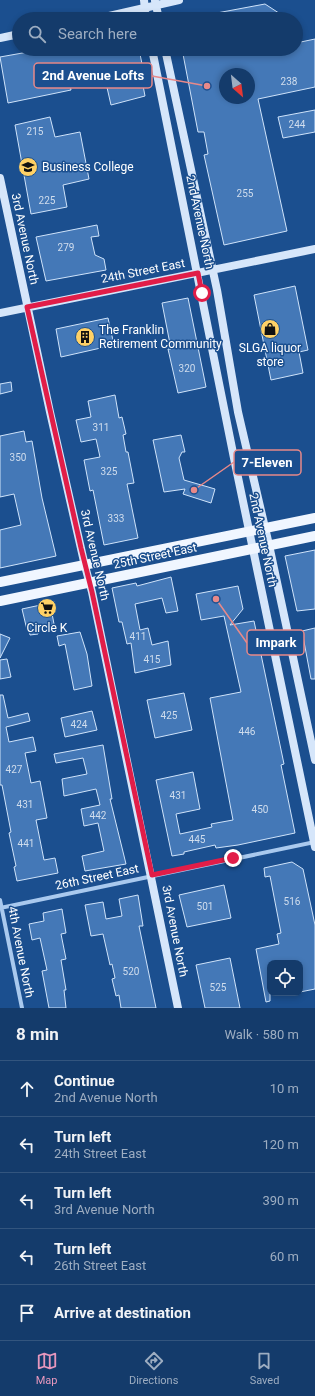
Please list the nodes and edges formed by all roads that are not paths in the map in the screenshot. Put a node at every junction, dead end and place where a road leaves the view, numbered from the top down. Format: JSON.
{"nodes":[{"id":1,"x":179,"y":0,"type":"edge"},
{"id":2,"x":155,"y":3,"type":"edge"},
{"id":3,"x":145,"y":4,"type":"edge"},
{"id":4,"x":119,"y":12,"type":"edge"},
{"id":5,"x":12,"y":35,"type":"edge"},
{"id":6,"x":0,"y":38,"type":"edge"},
{"id":7,"x":153,"y":56,"type":"edge"},
{"id":8,"x":167,"y":56,"type":"edge"},
{"id":9,"x":0,"y":178,"type":"edge"},
{"id":10,"x":315,"y":249,"type":"edge"},
{"id":11,"x":213,"y":269,"type":"junction"},
{"id":12,"x":198,"y":273,"type":"junction"},
{"id":13,"x":27,"y":307,"type":"junction"},
{"id":14,"x":0,"y":313,"type":"edge"},
{"id":15,"x":315,"y":518,"type":"edge"},
{"id":16,"x":265,"y":528,"type":"junction"},
{"id":17,"x":249,"y":532,"type":"junction"},
{"id":18,"x":315,"y":536,"type":"edge"},
{"id":19,"x":270,"y":545,"type":"junction"},
{"id":20,"x":252,"y":549,"type":"junction"},
{"id":21,"x":85,"y":566,"type":"junction"},
{"id":22,"x":0,"y":582,"type":"edge"},
{"id":23,"x":90,"y":582,"type":"junction"},
{"id":24,"x":0,"y":601,"type":"edge"},
{"id":25,"x":315,"y":760,"type":"edge"},
{"id":26,"x":315,"y":843,"type":"edge"},
{"id":27,"x":152,"y":875,"type":"junction"},
{"id":28,"x":0,"y":900,"type":"edge"},
{"id":29,"x":1,"y":908,"type":"edge"},
{"id":30,"x":22,"y":1008,"type":"edge"},
{"id":31,"x":178,"y":1008,"type":"edge"}],
"edges":[{"from":1,"to":2,"type":"street"},
{"from":2,"to":3,"type":"street"},
{"from":3,"to":4,"type":"street"},
{"from":5,"to":6,"type":"street"},
{"from":7,"to":12,"type":"street","name":"2nd Avenue North"},
{"from":8,"to":11,"type":"street","name":"2nd Avenue North"},
{"from":9,"to":13,"type":"street","name":"3rd Avenue North"},
{"from":10,"to":11,"type":"street","name":"24th Street East"},
{"from":11,"to":12,"type":"street","name":"24th Street East"},
{"from":11,"to":16,"type":"street","name":"2nd Avenue North"},
{"from":12,"to":13,"type":"street","name":"24th Street East"},
{"from":12,"to":17,"type":"street","name":"2nd Avenue North"},
{"from":13,"to":14,"type":"street","name":"24th Street East"},
{"from":13,"to":21,"type":"street","name":"3rd Avenue North"},
{"from":15,"to":16,"type":"main road","name":"25th Street East"},
{"from":16,"to":17,"type":"main road","name":"25th Street East"},
{"from":16,"to":19,"type":"street","name":"2nd Avenue North"},
{"from":17,"to":20,"type":"street","name":"2nd Avenue North"},
{"from":17,"to":21,"type":"main road","name":"25th Street East"},
{"from":18,"to":19,"type":"main road","name":"25th Street East"},
{"from":19,"to":20,"type":"main road","name":"25th Street East"},
{"from":19,"to":25,"type":"street","name":"2nd Avenue North"},
{"from":20,"to":23,"type":"main road","name":"25th Street East"},
{"from":20,"to":26,"type":"street","name":"2nd Avenue North"},
{"from":21,"to":22,"type":"main road","name":"25th Street East"},
{"from":21,"to":23,"type":"street","name":"3rd Avenue North"},
{"from":23,"to":24,"type":"main road","name":"25th Street East"},
{"from":23,"to":27,"type":"street","name":"3rd Avenue North"},
{"from":26,"to":27,"type":"street","name":"26th Street East"},
{"from":27,"to":29,"type":"street","name":"26th Street East"},
{"from":27,"to":31,"type":"street","name":"3rd Avenue North"},
{"from":28,"to":29,"type":"street","name":"4th Avenue North"},
{"from":29,"to":30,"type":"street","name":"4th Avenue North"}]}
